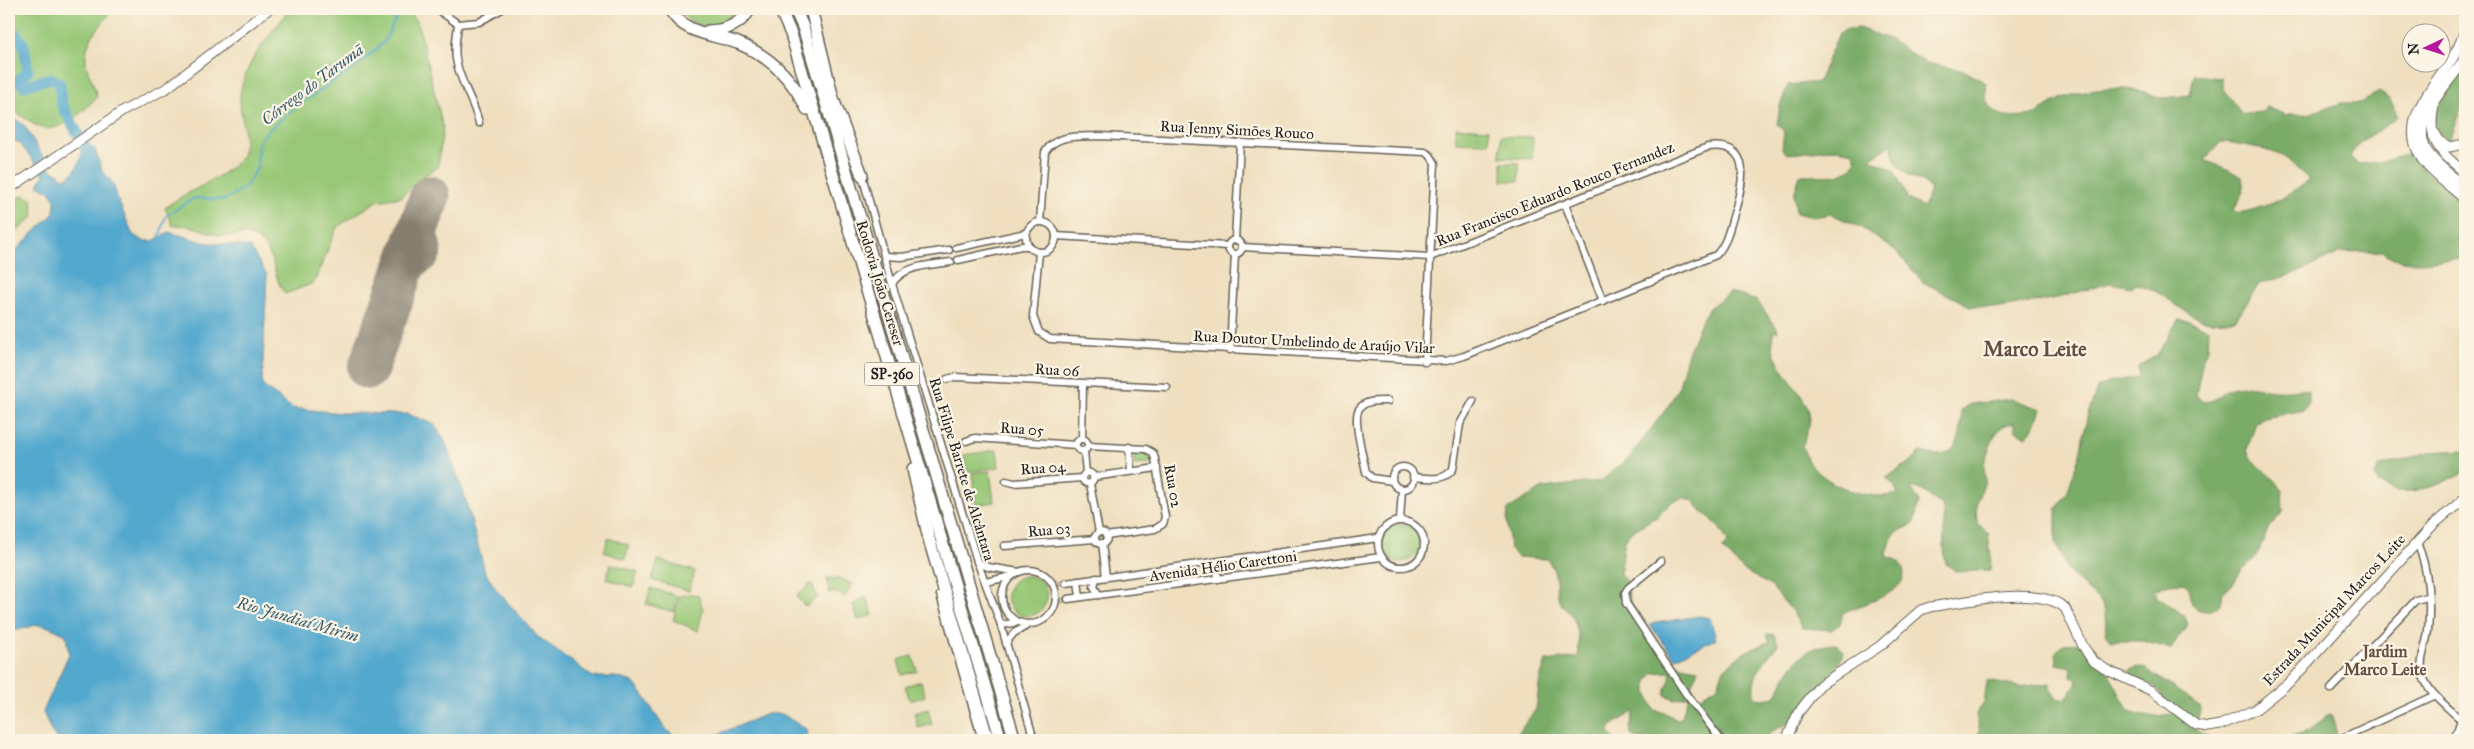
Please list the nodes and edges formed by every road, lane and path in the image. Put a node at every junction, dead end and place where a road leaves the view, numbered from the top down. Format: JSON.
{"nodes":[{"id":1,"x":269,"y":9,"type":"edge"},
{"id":2,"x":437,"y":9,"type":"edge"},
{"id":3,"x":502,"y":9,"type":"edge"},
{"id":4,"x":670,"y":9,"type":"edge"},
{"id":5,"x":750,"y":9,"type":"edge"},
{"id":6,"x":780,"y":9,"type":"edge"},
{"id":7,"x":795,"y":9,"type":"edge"},
{"id":8,"x":810,"y":9,"type":"edge"},
{"id":9,"x":2464,"y":9,"type":"edge"},
{"id":10,"x":2465,"y":15,"type":"edge"},
{"id":11,"x":458,"y":24,"type":"junction"},
{"id":12,"x":816,"y":28,"type":"junction"},
{"id":13,"x":2465,"y":30,"type":"edge"},
{"id":14,"x":699,"y":32,"type":"junction"},
{"id":15,"x":2465,"y":59,"type":"edge"},
{"id":16,"x":2435,"y":100,"type":"junction"},
{"id":17,"x":478,"y":123,"type":"dead end"},
{"id":18,"x":832,"y":123,"type":"junction"},
{"id":19,"x":2431,"y":128,"type":"junction"},
{"id":20,"x":821,"y":135,"type":"junction"},
{"id":21,"x":1240,"y":142,"type":"junction"},
{"id":22,"x":2465,"y":144,"type":"edge"},
{"id":23,"x":2465,"y":173,"type":"edge"},
{"id":24,"x":862,"y":175,"type":"joint"},
{"id":25,"x":2465,"y":188,"type":"edge"},
{"id":26,"x":9,"y":189,"type":"edge"},
{"id":27,"x":2465,"y":199,"type":"edge"},
{"id":28,"x":1565,"y":204,"type":"junction"},
{"id":29,"x":1040,"y":222,"type":"junction"},
{"id":30,"x":1026,"y":232,"type":"junction"},
{"id":31,"x":1056,"y":236,"type":"junction"},
{"id":32,"x":1235,"y":240,"type":"junction"},
{"id":33,"x":968,"y":246,"type":"junction"},
{"id":34,"x":1029,"y":246,"type":"junction"},
{"id":35,"x":1228,"y":246,"type":"junction"},
{"id":36,"x":1242,"y":247,"type":"junction"},
{"id":37,"x":938,"y":252,"type":"junction"},
{"id":38,"x":1039,"y":252,"type":"junction"},
{"id":39,"x":1235,"y":254,"type":"junction"},
{"id":40,"x":884,"y":256,"type":"junction"},
{"id":41,"x":901,"y":257,"type":"junction"},
{"id":42,"x":970,"y":257,"type":"junction"},
{"id":43,"x":1430,"y":257,"type":"junction"},
{"id":44,"x":1708,"y":260,"type":"joint"},
{"id":45,"x":940,"y":264,"type":"junction"},
{"id":46,"x":905,"y":271,"type":"junction"},
{"id":47,"x":892,"y":284,"type":"junction"},
{"id":48,"x":1603,"y":301,"type":"junction"},
{"id":49,"x":1230,"y":350,"type":"junction"},
{"id":50,"x":1425,"y":362,"type":"junction"},
{"id":51,"x":947,"y":379,"type":"dead end"},
{"id":52,"x":1083,"y":384,"type":"junction"},
{"id":53,"x":1167,"y":387,"type":"dead end"},
{"id":54,"x":1388,"y":401,"type":"dead end"},
{"id":55,"x":1473,"y":401,"type":"dead end"},
{"id":56,"x":904,"y":413,"type":"junction"},
{"id":57,"x":1082,"y":439,"type":"junction"},
{"id":58,"x":966,"y":441,"type":"dead end"},
{"id":59,"x":1076,"y":445,"type":"junction"},
{"id":60,"x":1129,"y":447,"type":"junction"},
{"id":61,"x":1086,"y":449,"type":"junction"},
{"id":62,"x":1157,"y":468,"type":"junction"},
{"id":63,"x":1131,"y":472,"type":"junction"},
{"id":64,"x":1084,"y":476,"type":"junction"},
{"id":65,"x":1093,"y":477,"type":"junction"},
{"id":66,"x":1413,"y":477,"type":"junction"},
{"id":67,"x":1006,"y":481,"type":"dead end"},
{"id":68,"x":1392,"y":481,"type":"junction"},
{"id":69,"x":1090,"y":484,"type":"junction"},
{"id":70,"x":1402,"y":489,"type":"junction"},
{"id":71,"x":2465,"y":498,"type":"edge"},
{"id":72,"x":1400,"y":520,"type":"junction"},
{"id":73,"x":1099,"y":532,"type":"junction"},
{"id":74,"x":1106,"y":536,"type":"junction"},
{"id":75,"x":1378,"y":538,"type":"junction"},
{"id":76,"x":1095,"y":539,"type":"junction"},
{"id":77,"x":1102,"y":543,"type":"junction"},
{"id":78,"x":2417,"y":543,"type":"junction"},
{"id":79,"x":1004,"y":546,"type":"dead end"},
{"id":80,"x":1381,"y":556,"type":"junction"},
{"id":81,"x":1661,"y":561,"type":"dead end"},
{"id":82,"x":977,"y":562,"type":"junction"},
{"id":83,"x":1216,"y":562,"type":"junction"},
{"id":84,"x":1019,"y":572,"type":"junction"},
{"id":85,"x":940,"y":576,"type":"junction"},
{"id":86,"x":1012,"y":576,"type":"junction"},
{"id":87,"x":1106,"y":577,"type":"junction"},
{"id":88,"x":1096,"y":578,"type":"junction"},
{"id":89,"x":1218,"y":579,"type":"junction"},
{"id":90,"x":1078,"y":581,"type":"junction"},
{"id":91,"x":986,"y":582,"type":"junction"},
{"id":92,"x":1066,"y":583,"type":"tunnel mouth"},
{"id":93,"x":1099,"y":595,"type":"junction"},
{"id":94,"x":1080,"y":597,"type":"junction"},
{"id":95,"x":2427,"y":597,"type":"junction"},
{"id":96,"x":1068,"y":599,"type":"tunnel mouth"},
{"id":97,"x":1019,"y":622,"type":"junction"},
{"id":98,"x":1030,"y":624,"type":"junction"},
{"id":99,"x":1001,"y":625,"type":"junction"},
{"id":100,"x":1006,"y":643,"type":"junction"},
{"id":101,"x":2331,"y":689,"type":"dead end"},
{"id":102,"x":2435,"y":695,"type":"junction"},
{"id":103,"x":2465,"y":708,"type":"edge"},
{"id":104,"x":2461,"y":720,"type":"junction"},
{"id":105,"x":2344,"y":738,"type":"dead end"},
{"id":106,"x":982,"y":740,"type":"edge"},
{"id":107,"x":988,"y":740,"type":"edge"},
{"id":108,"x":1001,"y":740,"type":"edge"},
{"id":109,"x":1015,"y":740,"type":"edge"},
{"id":110,"x":1034,"y":740,"type":"edge"},
{"id":111,"x":1721,"y":740,"type":"edge"},
{"id":112,"x":1786,"y":740,"type":"edge"},
{"id":113,"x":2454,"y":740,"type":"edge"}],
"edges":[{"from":1,"to":26,"type":"street"},
{"from":2,"to":11,"type":"street"},
{"from":3,"to":11,"type":"street"},
{"from":4,"to":14,"type":"highway"},
{"from":5,"to":14,"type":"highway"},
{"from":6,"to":20,"type":"highway","name":"Rodovia João Cereser","number":"SP-360"},
{"from":7,"to":18,"type":"highway"},
{"from":8,"to":12,"type":"highway"},
{"from":9,"to":10,"type":"main road"},
{"from":11,"to":17,"type":"street"},
{"from":12,"to":18,"type":"highway"},
{"from":12,"to":24,"type":"highway"},
{"from":13,"to":27,"type":"main road"},
{"from":14,"to":20,"type":"highway"},
{"from":15,"to":16,"type":"main road"},
{"from":16,"to":19,"type":"street"},
{"from":16,"to":25,"type":"main road"},
{"from":18,"to":109,"type":"highway","name":"Rodovia João Cereser","number":"SP-360"},
{"from":19,"to":22,"type":"street"},
{"from":19,"to":23,"type":"street"},
{"from":20,"to":56,"type":"highway","name":"Rodovia João Cereser","number":"SP-360"},
{"from":21,"to":29,"type":"street","name":"Rua Jenny Simões Rouco"},
{"from":21,"to":32,"type":"street"},
{"from":21,"to":43,"type":"street","name":"Rua Jenny Simões Rouco"},
{"from":24,"to":40,"type":"street","name":"Rua Filipe Barrete de Alcântara"},
{"from":28,"to":43,"type":"street","name":"Rua Francisco Eduardo Rouco Fernandez"},
{"from":28,"to":44,"type":"street","name":"Rua Francisco Eduardo Rouco Fernandez"},
{"from":28,"to":48,"type":"street"},
{"from":29,"to":30,"type":"street"},
{"from":29,"to":31,"type":"street"},
{"from":30,"to":33,"type":"street"},
{"from":30,"to":34,"type":"street"},
{"from":31,"to":35,"type":"street"},
{"from":31,"to":38,"type":"street"},
{"from":32,"to":35,"type":"street"},
{"from":32,"to":36,"type":"street"},
{"from":33,"to":37,"type":"street"},
{"from":33,"to":42,"type":"street"},
{"from":34,"to":38,"type":"street"},
{"from":34,"to":42,"type":"street"},
{"from":35,"to":39,"type":"street"},
{"from":36,"to":39,"type":"street"},
{"from":36,"to":43,"type":"street","name":"Rua Francisco Eduardo Rouco Fernandez"},
{"from":37,"to":41,"type":"street"},
{"from":37,"to":45,"type":"street"},
{"from":38,"to":49,"type":"street","name":"Rua Doutor Umbelindo de Araújo Vilar"},
{"from":39,"to":49,"type":"street"},
{"from":40,"to":41,"type":"street"},
{"from":40,"to":47,"type":"street","name":"Rua Filipe Barrete de Alcântara"},
{"from":41,"to":46,"type":"street"},
{"from":42,"to":45,"type":"street"},
{"from":43,"to":50,"type":"street"},
{"from":44,"to":48,"type":"street","name":"Rua Doutor Umbelindo de Araújo Vilar"},
{"from":45,"to":46,"type":"street"},
{"from":46,"to":47,"type":"street"},
{"from":47,"to":82,"type":"street","name":"Rua Filipe Barrete de Alcântara"},
{"from":48,"to":50,"type":"street","name":"Rua Doutor Umbelindo de Araújo Vilar"},
{"from":49,"to":50,"type":"street","name":"Rua Doutor Umbelindo de Araújo Vilar"},
{"from":51,"to":52,"type":"street","name":"Rua 06"},
{"from":52,"to":53,"type":"street","name":"Rua 06"},
{"from":52,"to":57,"type":"street"},
{"from":54,"to":68,"type":"street"},
{"from":55,"to":66,"type":"street"},
{"from":56,"to":85,"type":"highway"},
{"from":56,"to":108,"type":"highway","name":"Rodovia João Cereser","number":"SP-360"},
{"from":57,"to":59,"type":"street"},
{"from":57,"to":61,"type":"street"},
{"from":58,"to":59,"type":"street","name":"Rua 05"},
{"from":59,"to":61,"type":"street"},
{"from":60,"to":61,"type":"street"},
{"from":60,"to":62,"type":"street","name":"Rua 02"},
{"from":60,"to":63,"type":"street"},
{"from":61,"to":64,"type":"street"},
{"from":62,"to":63,"type":"street"},
{"from":62,"to":74,"type":"street","name":"Rua 02"},
{"from":63,"to":65,"type":"street"},
{"from":64,"to":65,"type":"street"},
{"from":64,"to":67,"type":"street","name":"Rua 04"},
{"from":64,"to":69,"type":"street"},
{"from":65,"to":69,"type":"street"},
{"from":66,"to":68,"type":"street"},
{"from":66,"to":70,"type":"street"},
{"from":68,"to":70,"type":"street"},
{"from":69,"to":73,"type":"street"},
{"from":70,"to":72,"type":"street"},
{"from":71,"to":78,"type":"street","name":"Estrada Municipal Marcos Leite"},
{"from":72,"to":75,"type":"street"},
{"from":72,"to":80,"type":"street"},
{"from":73,"to":74,"type":"street"},
{"from":73,"to":76,"type":"street"},
{"from":74,"to":77,"type":"street"},
{"from":75,"to":80,"type":"street"},
{"from":75,"to":83,"type":"street","name":"Avenida Hélio Carettoni"},
{"from":76,"to":77,"type":"street"},
{"from":76,"to":79,"type":"street","name":"Rua 03"},
{"from":77,"to":87,"type":"street"},
{"from":78,"to":95,"type":"street"},
{"from":78,"to":112,"type":"street","name":"Estrada Municipal Marcos Leite"},
{"from":80,"to":89,"type":"street","name":"Avenida Hélio Carettoni"},
{"from":81,"to":111,"type":"street"},
{"from":82,"to":84,"type":"street"},
{"from":82,"to":91,"type":"street","name":"Rua Filipe Barrete de Alcântara"},
{"from":83,"to":87,"type":"street","name":"Avenida Hélio Carettoni"},
{"from":83,"to":89,"type":"street"},
{"from":84,"to":86,"type":"street"},
{"from":84,"to":98,"type":"street"},
{"from":85,"to":106,"type":"street"},
{"from":85,"to":107,"type":"highway"},
{"from":86,"to":91,"type":"street"},
{"from":86,"to":97,"type":"street"},
{"from":87,"to":88,"type":"street","name":"Avenida Hélio Carettoni"},
{"from":88,"to":90,"type":"street","name":"Avenida Hélio Carettoni"},
{"from":88,"to":93,"type":"street"},
{"from":89,"to":93,"type":"street","name":"Avenida Hélio Carettoni"},
{"from":90,"to":92,"type":"street","name":"Avenida Hélio Carettoni"},
{"from":90,"to":94,"type":"street"},
{"from":91,"to":99,"type":"street","name":"Rua Filipe Barrete de Alcântara"},
{"from":93,"to":94,"type":"street","name":"Avenida Hélio Carettoni"},
{"from":94,"to":96,"type":"street","name":"Avenida Hélio Carettoni"},
{"from":95,"to":101,"type":"street"},
{"from":95,"to":102,"type":"street"},
{"from":97,"to":98,"type":"street"},
{"from":97,"to":99,"type":"street"},
{"from":98,"to":100,"type":"street"},
{"from":99,"to":100,"type":"street","name":"Rua Filipe Barrete de Alcântara"},
{"from":100,"to":110,"type":"street","name":"Rua Filipe Barrete de Alcântara"},
{"from":102,"to":104,"type":"street"},
{"from":102,"to":105,"type":"street"},
{"from":103,"to":104,"type":"street"},
{"from":104,"to":113,"type":"street"}]}
